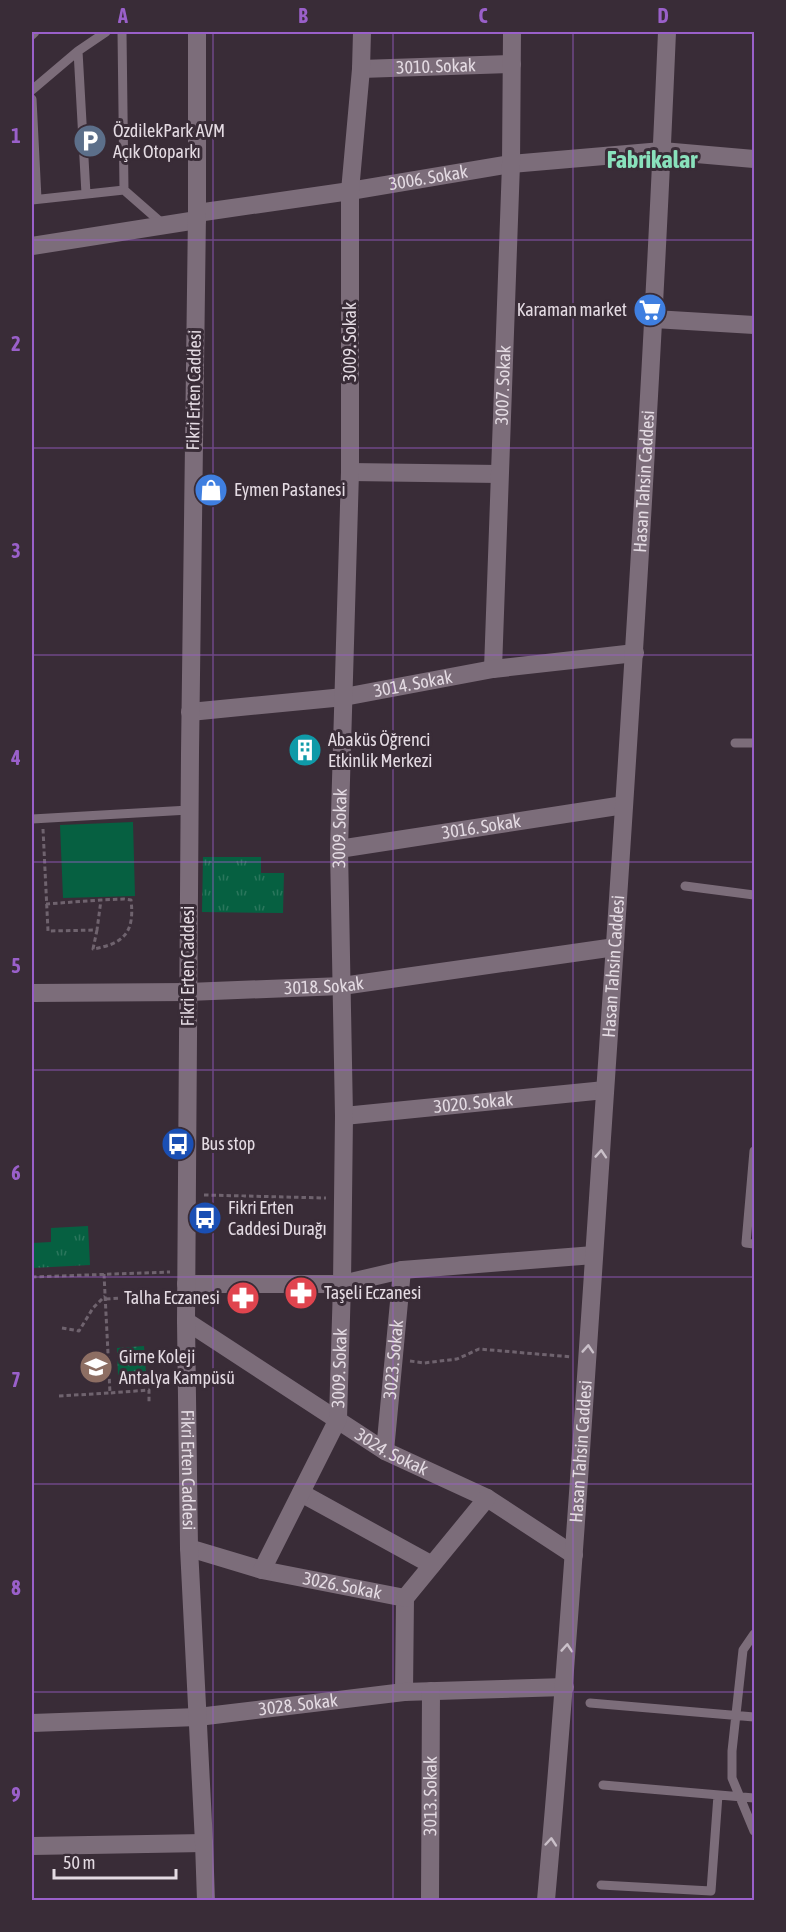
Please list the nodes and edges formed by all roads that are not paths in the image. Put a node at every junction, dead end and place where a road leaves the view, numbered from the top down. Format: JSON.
{"nodes":[{"id":1,"x":35,"y":32,"type":"edge"},
{"id":2,"x":106,"y":32,"type":"edge"},
{"id":3,"x":122,"y":32,"type":"edge"},
{"id":4,"x":197,"y":32,"type":"edge"},
{"id":5,"x":362,"y":32,"type":"edge"},
{"id":6,"x":512,"y":32,"type":"edge"},
{"id":7,"x":667,"y":32,"type":"edge"},
{"id":8,"x":32,"y":35,"type":"edge"},
{"id":9,"x":78,"y":51,"type":"junction"},
{"id":10,"x":512,"y":64,"type":"junction"},
{"id":11,"x":361,"y":69,"type":"junction"},
{"id":12,"x":32,"y":90,"type":"edge"},
{"id":13,"x":32,"y":99,"type":"edge"},
{"id":14,"x":662,"y":151,"type":"junction"},
{"id":15,"x":754,"y":159,"type":"edge"},
{"id":16,"x":512,"y":164,"type":"junction"},
{"id":17,"x":124,"y":190,"type":"junction"},
{"id":18,"x":350,"y":191,"type":"junction"},
{"id":19,"x":86,"y":194,"type":"junction"},
{"id":20,"x":34,"y":199,"type":"edge"},
{"id":21,"x":197,"y":217,"type":"junction"},
{"id":22,"x":164,"y":225,"type":"junction"},
{"id":23,"x":32,"y":246,"type":"edge"},
{"id":24,"x":654,"y":319,"type":"junction"},
{"id":25,"x":754,"y":325,"type":"edge"},
{"id":26,"x":350,"y":472,"type":"junction"},
{"id":27,"x":499,"y":474,"type":"junction"},
{"id":28,"x":635,"y":653,"type":"junction"},
{"id":29,"x":493,"y":669,"type":"junction"},
{"id":30,"x":344,"y":697,"type":"junction"},
{"id":31,"x":190,"y":712,"type":"junction"},
{"id":32,"x":735,"y":742,"type":"dead end"},
{"id":33,"x":754,"y":743,"type":"edge"},
{"id":34,"x":624,"y":805,"type":"junction"},
{"id":35,"x":189,"y":810,"type":"junction"},
{"id":36,"x":32,"y":819,"type":"edge"},
{"id":37,"x":339,"y":849,"type":"junction"},
{"id":38,"x":685,"y":886,"type":"dead end"},
{"id":39,"x":754,"y":895,"type":"edge"},
{"id":40,"x":615,"y":947,"type":"junction"},
{"id":41,"x":342,"y":986,"type":"junction"},
{"id":42,"x":188,"y":992,"type":"junction"},
{"id":43,"x":32,"y":993,"type":"edge"},
{"id":44,"x":605,"y":1090,"type":"junction"},
{"id":45,"x":344,"y":1116,"type":"junction"},
{"id":46,"x":754,"y":1151,"type":"edge"},
{"id":47,"x":754,"y":1244,"type":"edge"},
{"id":48,"x":594,"y":1255,"type":"junction"},
{"id":49,"x":402,"y":1270,"type":"junction"},
{"id":50,"x":186,"y":1277,"type":"junction"},
{"id":51,"x":342,"y":1284,"type":"junction"},
{"id":52,"x":186,"y":1320,"type":"junction"},
{"id":53,"x":338,"y":1419,"type":"junction"},
{"id":54,"x":385,"y":1451,"type":"junction"},
{"id":55,"x":301,"y":1493,"type":"junction"},
{"id":56,"x":487,"y":1498,"type":"junction"},
{"id":57,"x":189,"y":1548,"type":"junction"},
{"id":58,"x":574,"y":1555,"type":"junction"},
{"id":59,"x":432,"y":1564,"type":"junction"},
{"id":60,"x":262,"y":1570,"type":"junction"},
{"id":61,"x":405,"y":1598,"type":"junction"},
{"id":62,"x":754,"y":1634,"type":"edge"},
{"id":63,"x":565,"y":1687,"type":"junction"},
{"id":64,"x":431,"y":1691,"type":"junction"},
{"id":65,"x":404,"y":1692,"type":"junction"},
{"id":66,"x":590,"y":1703,"type":"dead end"},
{"id":67,"x":735,"y":1716,"type":"junction"},
{"id":68,"x":198,"y":1717,"type":"junction"},
{"id":69,"x":754,"y":1717,"type":"edge"},
{"id":70,"x":32,"y":1723,"type":"edge"},
{"id":71,"x":603,"y":1785,"type":"dead end"},
{"id":72,"x":718,"y":1795,"type":"junction"},
{"id":73,"x":740,"y":1797,"type":"junction"},
{"id":74,"x":754,"y":1798,"type":"edge"},
{"id":75,"x":754,"y":1831,"type":"edge"},
{"id":76,"x":204,"y":1843,"type":"junction"},
{"id":77,"x":32,"y":1846,"type":"edge"},
{"id":78,"x":601,"y":1885,"type":"dead end"},
{"id":79,"x":206,"y":1900,"type":"edge"},
{"id":80,"x":430,"y":1900,"type":"edge"},
{"id":81,"x":546,"y":1900,"type":"edge"}],
"edges":[{"from":1,"to":8,"type":"lane"},
{"from":2,"to":9,"type":"lane"},
{"from":3,"to":17,"type":"lane"},
{"from":4,"to":21,"type":"street","name":"Fikri Erten Caddesi"},
{"from":5,"to":11,"type":"street","name":"3009. Sokak"},
{"from":6,"to":10,"type":"street","name":"3007. Sokak"},
{"from":7,"to":14,"type":"street","name":"Hasan Tahsin Caddesi"},
{"from":9,"to":12,"type":"lane"},
{"from":9,"to":19,"type":"lane"},
{"from":10,"to":11,"type":"street","name":"3010. Sokak"},
{"from":10,"to":16,"type":"street","name":"3007. Sokak"},
{"from":11,"to":18,"type":"street","name":"3009. Sokak"},
{"from":13,"to":20,"type":"lane"},
{"from":14,"to":15,"type":"street","name":"3006. Sokak"},
{"from":14,"to":16,"type":"street","name":"3006. Sokak"},
{"from":14,"to":24,"type":"street","name":"Hasan Tahsin Caddesi"},
{"from":16,"to":18,"type":"street","name":"3006. Sokak"},
{"from":16,"to":27,"type":"street","name":"3007. Sokak"},
{"from":17,"to":19,"type":"lane"},
{"from":17,"to":22,"type":"lane"},
{"from":18,"to":21,"type":"street","name":"3006. Sokak"},
{"from":18,"to":26,"type":"street","name":"3009. Sokak"},
{"from":19,"to":20,"type":"lane"},
{"from":21,"to":22,"type":"street","name":"3006. Sokak"},
{"from":21,"to":31,"type":"street","name":"Fikri Erten Caddesi"},
{"from":22,"to":23,"type":"street","name":"3006. Sokak"},
{"from":24,"to":25,"type":"street"},
{"from":24,"to":28,"type":"street","name":"Hasan Tahsin Caddesi"},
{"from":26,"to":27,"type":"street"},
{"from":26,"to":30,"type":"street","name":"3009. Sokak"},
{"from":27,"to":29,"type":"street","name":"3007. Sokak"},
{"from":28,"to":29,"type":"street","name":"3014. Sokak"},
{"from":28,"to":34,"type":"street","name":"Hasan Tahsin Caddesi"},
{"from":29,"to":30,"type":"street","name":"3014. Sokak"},
{"from":30,"to":31,"type":"street","name":"3014. Sokak"},
{"from":30,"to":37,"type":"street","name":"3009. Sokak"},
{"from":31,"to":35,"type":"street","name":"Fikri Erten Caddesi"},
{"from":32,"to":33,"type":"lane"},
{"from":34,"to":37,"type":"street","name":"3016. Sokak"},
{"from":34,"to":40,"type":"street","name":"Hasan Tahsin Caddesi"},
{"from":35,"to":36,"type":"lane"},
{"from":35,"to":42,"type":"street","name":"Fikri Erten Caddesi"},
{"from":37,"to":41,"type":"street","name":"3009. Sokak"},
{"from":38,"to":39,"type":"lane"},
{"from":40,"to":41,"type":"street","name":"3018. Sokak"},
{"from":40,"to":44,"type":"street","name":"Hasan Tahsin Caddesi"},
{"from":41,"to":42,"type":"street","name":"3018. Sokak"},
{"from":41,"to":45,"type":"street","name":"3009. Sokak"},
{"from":42,"to":43,"type":"street","name":"3018. Sokak"},
{"from":42,"to":50,"type":"street","name":"Fikri Erten Caddesi"},
{"from":44,"to":45,"type":"street","name":"3020. Sokak"},
{"from":48,"to":44,"type":"street","name":"Hasan Tahsin Caddesi","one_way":true},
{"from":45,"to":51,"type":"street","name":"3009. Sokak"},
{"from":46,"to":47,"type":"lane"},
{"from":48,"to":49,"type":"street"},
{"from":58,"to":48,"type":"street","name":"Hasan Tahsin Caddesi","one_way":true},
{"from":49,"to":51,"type":"street"},
{"from":49,"to":54,"type":"street","name":"3023. Sokak"},
{"from":50,"to":51,"type":"street"},
{"from":50,"to":52,"type":"street","name":"Fikri Erten Caddesi"},
{"from":51,"to":53,"type":"street","name":"3009. Sokak"},
{"from":52,"to":53,"type":"street","name":"3024. Sokak"},
{"from":52,"to":57,"type":"street","name":"Fikri Erten Caddesi"},
{"from":53,"to":54,"type":"street","name":"3024. Sokak"},
{"from":53,"to":55,"type":"street","name":"3009. Sokak"},
{"from":54,"to":56,"type":"street","name":"3024. Sokak"},
{"from":55,"to":59,"type":"street"},
{"from":55,"to":60,"type":"street","name":"3009. Sokak"},
{"from":56,"to":58,"type":"street","name":"3024. Sokak"},
{"from":56,"to":59,"type":"street"},
{"from":57,"to":60,"type":"street","name":"3026. Sokak"},
{"from":57,"to":68,"type":"street","name":"Fikri Erten Caddesi"},
{"from":63,"to":58,"type":"street","name":"Hasan Tahsin Caddesi","one_way":true},
{"from":59,"to":61,"type":"street"},
{"from":60,"to":61,"type":"street","name":"3026. Sokak"},
{"from":61,"to":65,"type":"street","name":"3026. Sokak"},
{"from":62,"to":67,"type":"lane"},
{"from":63,"to":64,"type":"street","name":"3028. Sokak"},
{"from":81,"to":63,"type":"street","name":"Hasan Tahsin Caddesi","one_way":true},
{"from":64,"to":65,"type":"street","name":"3028. Sokak"},
{"from":64,"to":80,"type":"street","name":"3013. Sokak"},
{"from":65,"to":68,"type":"street","name":"3028. Sokak"},
{"from":66,"to":67,"type":"lane"},
{"from":67,"to":69,"type":"lane"},
{"from":67,"to":73,"type":"lane"},
{"from":68,"to":70,"type":"street","name":"3028. Sokak"},
{"from":68,"to":76,"type":"street","name":"Fikri Erten Caddesi"},
{"from":71,"to":72,"type":"lane"},
{"from":72,"to":73,"type":"lane"},
{"from":72,"to":78,"type":"lane"},
{"from":73,"to":74,"type":"lane"},
{"from":73,"to":75,"type":"lane"},
{"from":76,"to":77,"type":"street"},
{"from":76,"to":79,"type":"street","name":"Fikri Erten Caddesi"}]}
